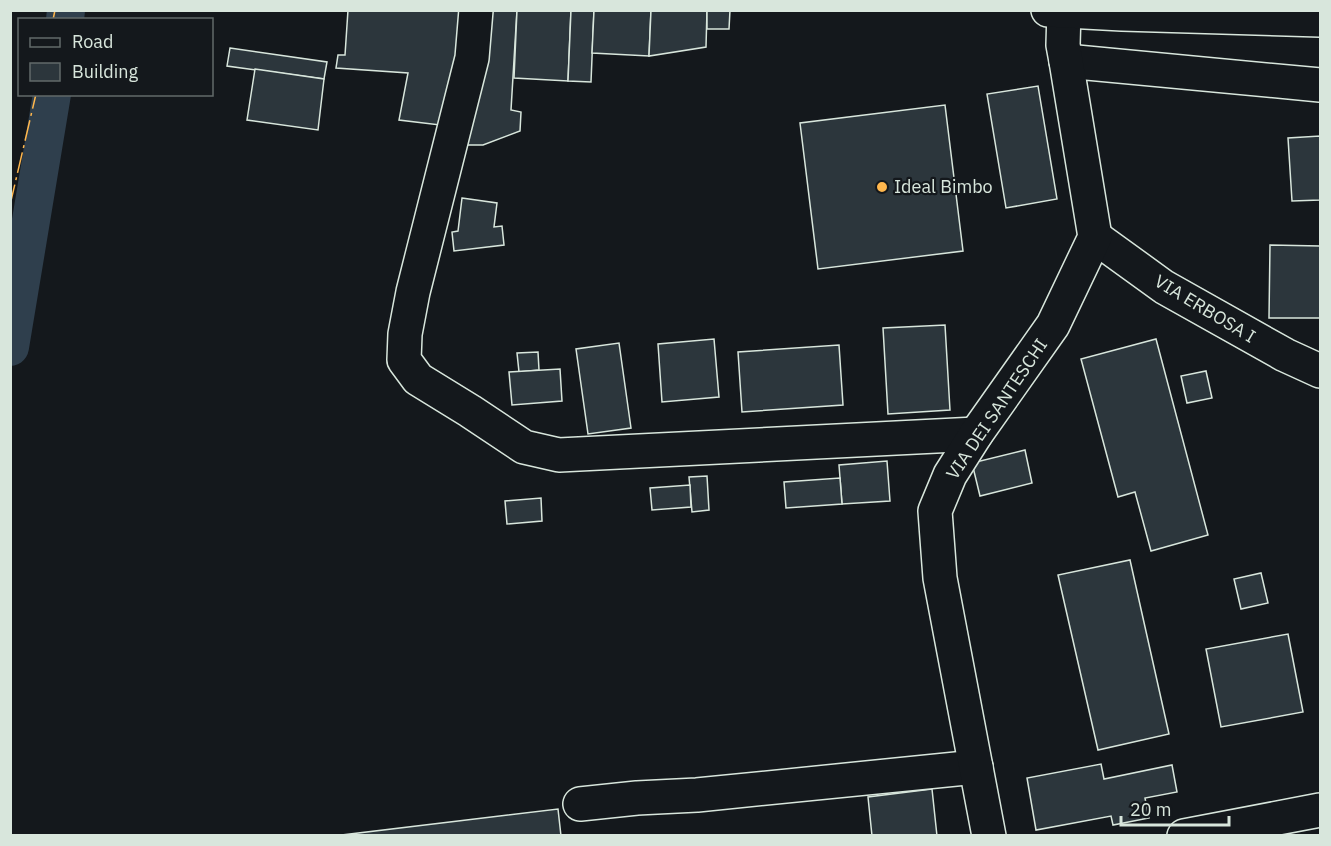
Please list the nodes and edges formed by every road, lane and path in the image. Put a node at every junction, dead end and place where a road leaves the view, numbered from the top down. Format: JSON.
{"nodes":[{"id":1,"x":476,"y":10,"type":"edge"},
{"id":2,"x":1059,"y":11,"type":"edge"},
{"id":3,"x":1320,"y":20,"type":"edge"},
{"id":4,"x":1066,"y":61,"type":"junction"},
{"id":5,"x":1320,"y":85,"type":"edge"},
{"id":6,"x":1095,"y":237,"type":"junction"},
{"id":7,"x":1320,"y":371,"type":"edge"},
{"id":8,"x":976,"y":434,"type":"junction"},
{"id":9,"x":976,"y":767,"type":"junction"},
{"id":10,"x":580,"y":804,"type":"dead end"},
{"id":11,"x":1320,"y":810,"type":"edge"},
{"id":12,"x":989,"y":836,"type":"edge"},
{"id":13,"x":1184,"y":836,"type":"edge"}],
"edges":[{"from":1,"to":8,"type":"street"},
{"from":2,"to":3,"type":"street"},
{"from":2,"to":4,"type":"street"},
{"from":4,"to":5,"type":"street"},
{"from":4,"to":6,"type":"street"},
{"from":6,"to":7,"type":"street","name":"VIA ERBOSA I"},
{"from":6,"to":8,"type":"street","name":"VIA DEI SANTESCHI"},
{"from":8,"to":9,"type":"street","name":"VIA DEI SANTESCHI"},
{"from":9,"to":10,"type":"street"},
{"from":9,"to":12,"type":"street","name":"VIA DEI SANTESCHI"},
{"from":11,"to":13,"type":"street"}]}
